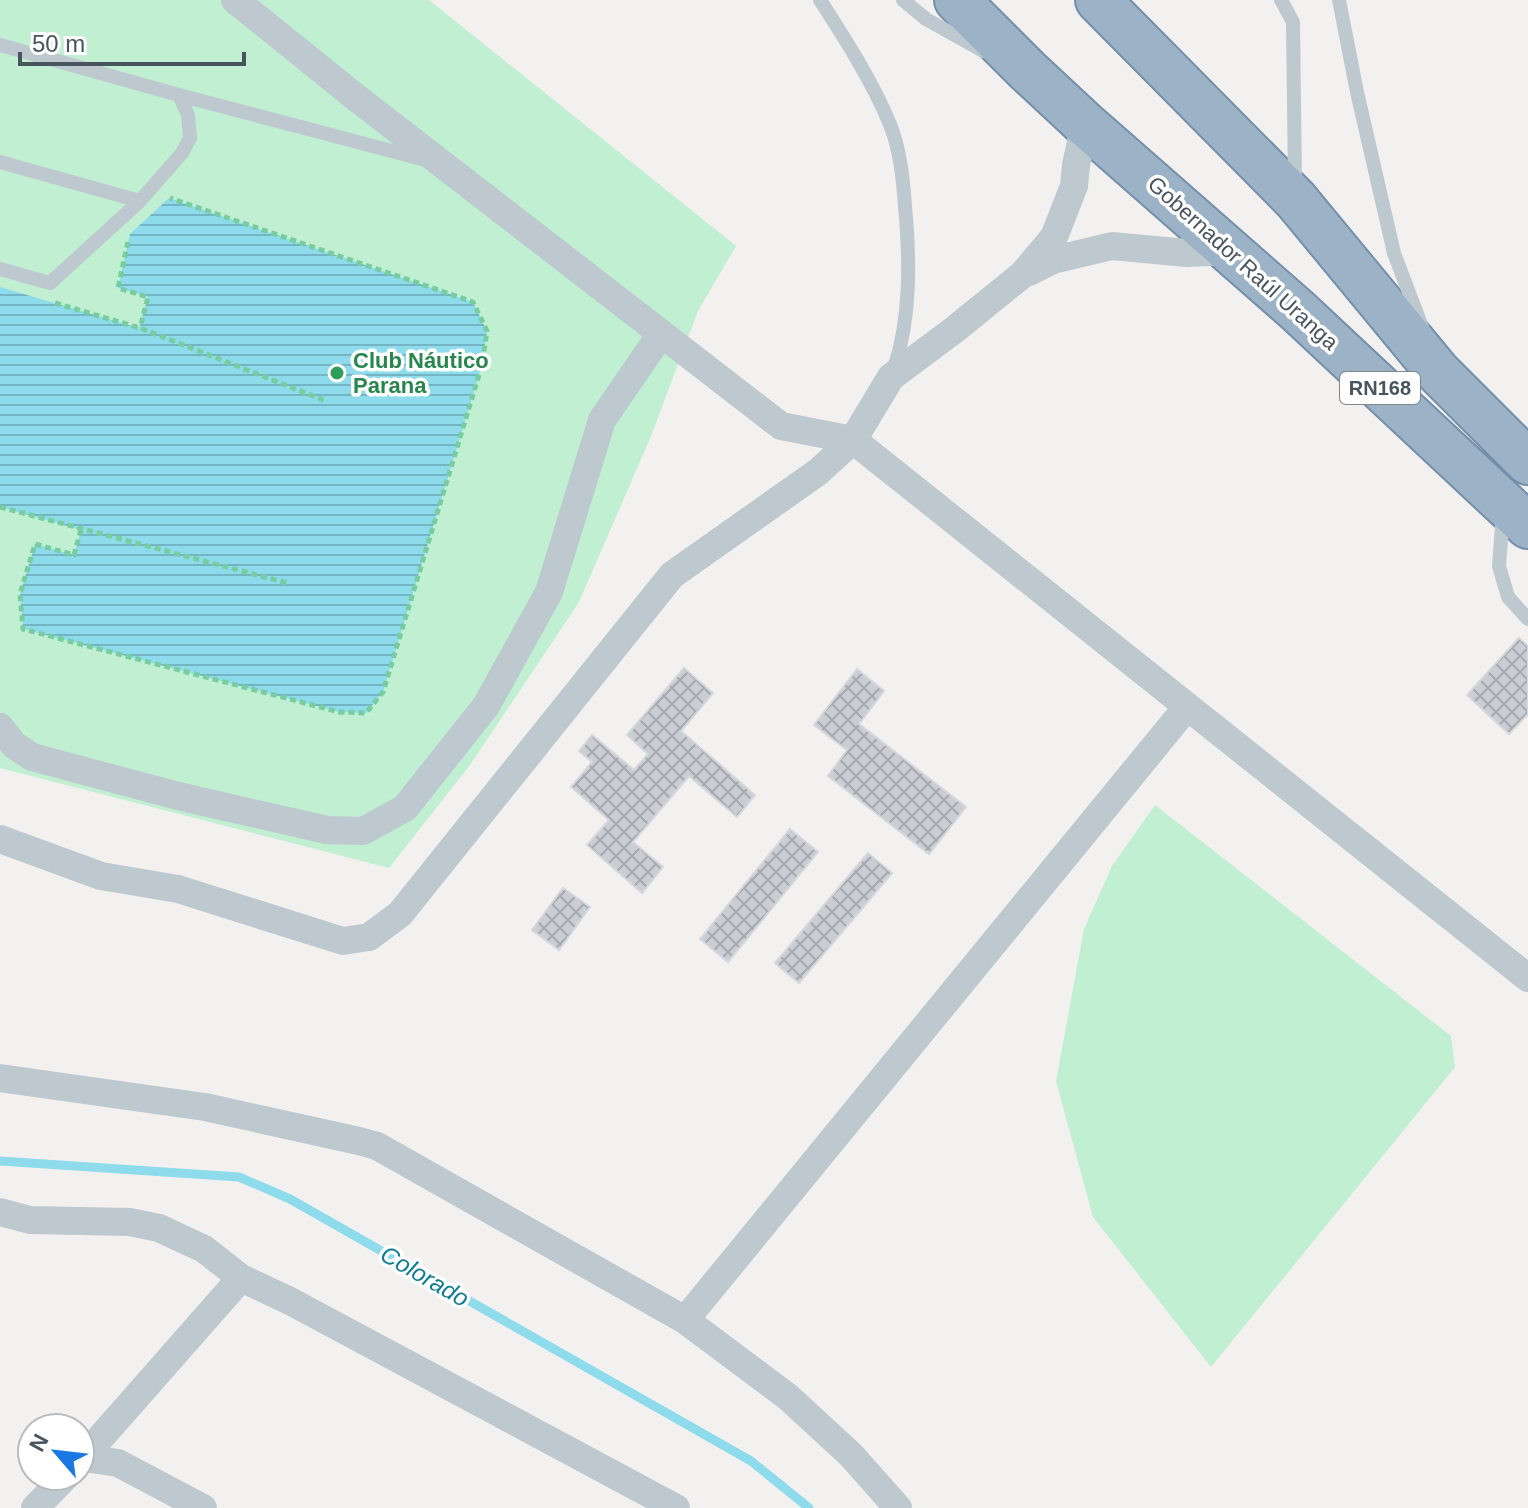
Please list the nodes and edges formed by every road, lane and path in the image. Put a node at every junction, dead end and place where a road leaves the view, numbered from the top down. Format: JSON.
{"nodes":[{"id":1,"x":235,"y":0,"type":"edge"},
{"id":2,"x":820,"y":0,"type":"edge"},
{"id":3,"x":903,"y":0,"type":"edge"},
{"id":4,"x":957,"y":0,"type":"edge"},
{"id":5,"x":1098,"y":0,"type":"edge"},
{"id":6,"x":1281,"y":0,"type":"edge"},
{"id":7,"x":1339,"y":0,"type":"edge"},
{"id":8,"x":0,"y":45,"type":"edge"},
{"id":9,"x":1041,"y":83,"type":"junction"},
{"id":10,"x":179,"y":95,"type":"junction"},
{"id":11,"x":1085,"y":124,"type":"junction"},
{"id":12,"x":0,"y":162,"type":"edge"},
{"id":13,"x":441,"y":164,"type":"junction"},
{"id":14,"x":169,"y":198,"type":"dead end"},
{"id":15,"x":1296,"y":200,"type":"junction"},
{"id":16,"x":140,"y":201,"type":"junction"},
{"id":17,"x":130,"y":234,"type":"dead end"},
{"id":18,"x":1231,"y":251,"type":"junction"},
{"id":19,"x":0,"y":269,"type":"edge"},
{"id":20,"x":1022,"y":275,"type":"junction"},
{"id":21,"x":42,"y":299,"type":"dead end"},
{"id":22,"x":140,"y":328,"type":"junction"},
{"id":23,"x":661,"y":334,"type":"junction"},
{"id":24,"x":1438,"y":372,"type":"junction"},
{"id":25,"x":891,"y":377,"type":"junction"},
{"id":26,"x":326,"y":401,"type":"dead end"},
{"id":27,"x":853,"y":440,"type":"junction"},
{"id":28,"x":1528,"y":462,"type":"edge"},
{"id":29,"x":0,"y":507,"type":"edge"},
{"id":30,"x":1516,"y":515,"type":"edge"},
{"id":31,"x":81,"y":530,"type":"junction"},
{"id":32,"x":287,"y":583,"type":"dead end"},
{"id":33,"x":1528,"y":619,"type":"edge"},
{"id":34,"x":1187,"y":707,"type":"junction"},
{"id":35,"x":0,"y":727,"type":"edge"},
{"id":36,"x":0,"y":839,"type":"edge"},
{"id":37,"x":1528,"y":978,"type":"edge"},
{"id":38,"x":0,"y":1078,"type":"edge"},
{"id":39,"x":0,"y":1212,"type":"edge"},
{"id":40,"x":241,"y":1278,"type":"junction"},
{"id":41,"x":685,"y":1320,"type":"junction"},
{"id":42,"x":96,"y":1443,"type":"edge"},
{"id":43,"x":96,"y":1464,"type":"edge"},
{"id":44,"x":51,"y":1492,"type":"edge"},
{"id":45,"x":35,"y":1508,"type":"edge"},
{"id":46,"x":203,"y":1508,"type":"edge"},
{"id":47,"x":676,"y":1508,"type":"edge"},
{"id":48,"x":898,"y":1508,"type":"edge"}],
"edges":[{"from":1,"to":13,"type":"street"},
{"from":2,"to":25,"type":"lane"},
{"from":3,"to":9,"type":"lane"},
{"from":4,"to":9,"type":"highway","name":"Gobernador Raúl Uranga","number":"RN168"},
{"from":5,"to":15,"type":"highway","number":"RN168"},
{"from":6,"to":15,"type":"lane"},
{"from":7,"to":24,"type":"lane"},
{"from":8,"to":10,"type":"lane"},
{"from":9,"to":11,"type":"highway","name":"Gobernador Raúl Uranga","number":"RN168"},
{"from":10,"to":13,"type":"lane"},
{"from":10,"to":16,"type":"lane"},
{"from":11,"to":18,"type":"highway","name":"Gobernador Raúl Uranga","number":"RN168"},
{"from":11,"to":20,"type":"street"},
{"from":12,"to":16,"type":"lane"},
{"from":13,"to":23,"type":"street"},
{"from":14,"to":31,"type":"path"},
{"from":15,"to":24,"type":"highway","number":"RN168"},
{"from":16,"to":19,"type":"lane"},
{"from":17,"to":22,"type":"path"},
{"from":18,"to":20,"type":"street"},
{"from":18,"to":30,"type":"highway","name":"Gobernador Raúl Uranga","number":"RN168"},
{"from":20,"to":25,"type":"street"},
{"from":21,"to":22,"type":"path"},
{"from":22,"to":26,"type":"path"},
{"from":23,"to":27,"type":"street"},
{"from":23,"to":35,"type":"street"},
{"from":24,"to":28,"type":"highway","number":"RN168"},
{"from":25,"to":27,"type":"street"},
{"from":27,"to":34,"type":"street"},
{"from":27,"to":36,"type":"street"},
{"from":29,"to":31,"type":"path"},
{"from":30,"to":33,"type":"lane"},
{"from":31,"to":32,"type":"path"},
{"from":34,"to":37,"type":"street"},
{"from":34,"to":41,"type":"street"},
{"from":38,"to":41,"type":"street"},
{"from":39,"to":40,"type":"street"},
{"from":40,"to":42,"type":"street"},
{"from":40,"to":47,"type":"street"},
{"from":41,"to":48,"type":"street"},
{"from":43,"to":46,"type":"street"},
{"from":44,"to":45,"type":"street"}]}
